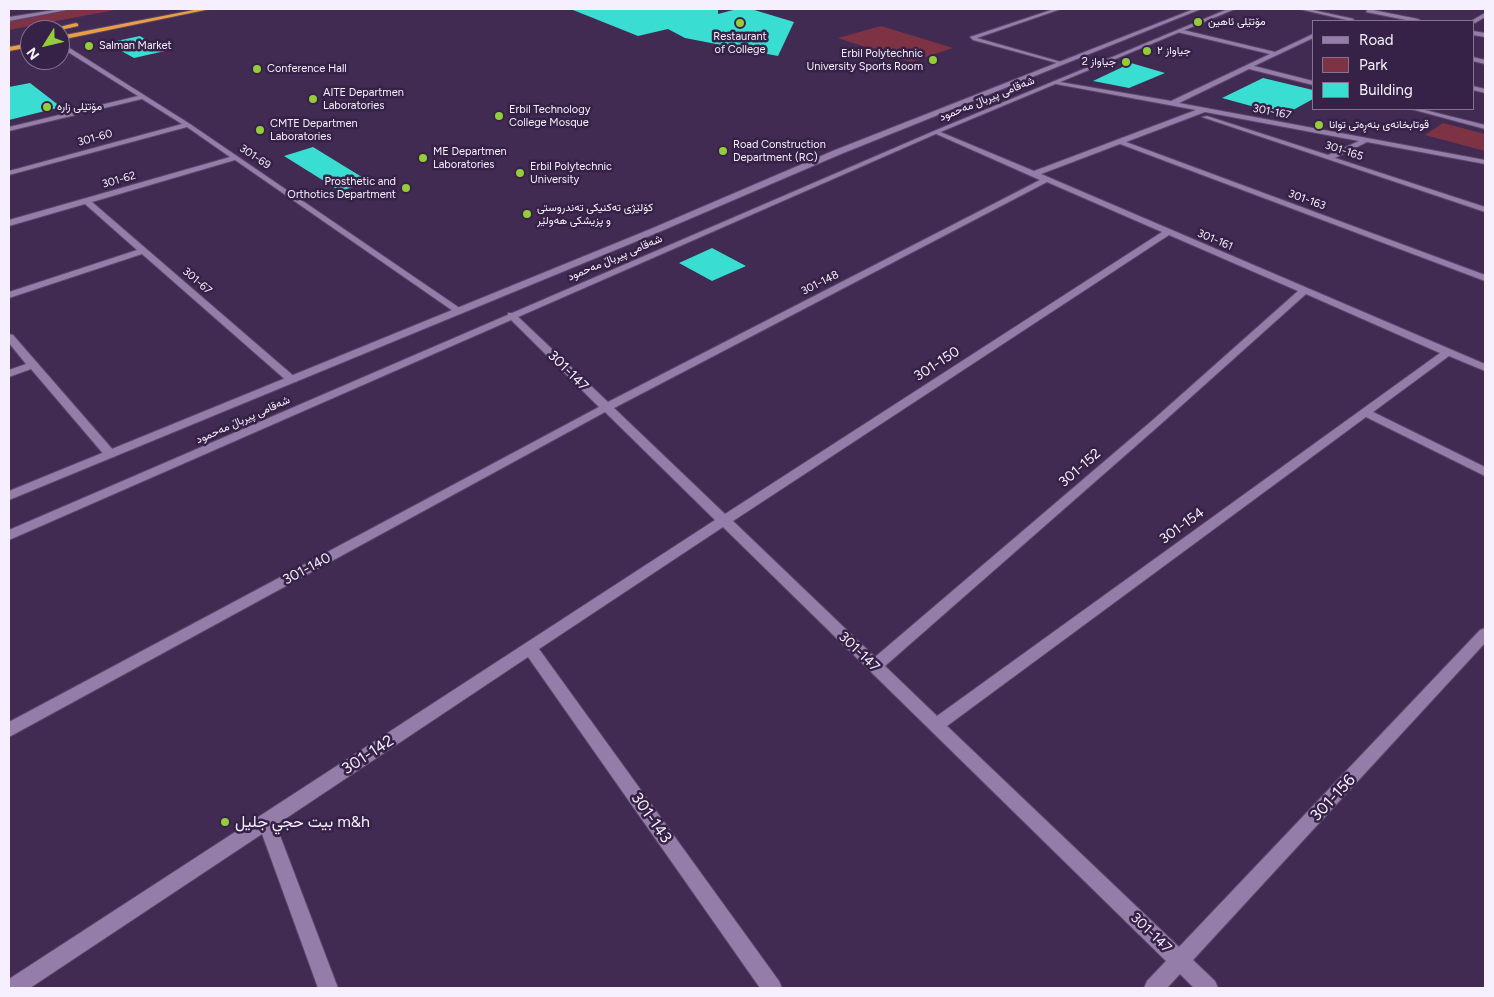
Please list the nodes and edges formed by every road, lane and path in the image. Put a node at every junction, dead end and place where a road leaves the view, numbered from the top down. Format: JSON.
{"nodes":[{"id":1,"x":69,"y":9,"type":"edge"},
{"id":2,"x":207,"y":9,"type":"edge"},
{"id":3,"x":1058,"y":9,"type":"edge"},
{"id":4,"x":1198,"y":9,"type":"edge"},
{"id":5,"x":1232,"y":9,"type":"edge"},
{"id":6,"x":1302,"y":9,"type":"edge"},
{"id":7,"x":1370,"y":10,"type":"edge"},
{"id":8,"x":1485,"y":15,"type":"edge"},
{"id":9,"x":9,"y":20,"type":"edge"},
{"id":10,"x":1348,"y":20,"type":"edge"},
{"id":11,"x":1414,"y":20,"type":"edge"},
{"id":12,"x":1474,"y":21,"type":"edge"},
{"id":13,"x":86,"y":23,"type":"dead end"},
{"id":14,"x":70,"y":26,"type":"edge"},
{"id":15,"x":1179,"y":31,"type":"junction"},
{"id":16,"x":70,"y":36,"type":"edge"},
{"id":17,"x":1312,"y":36,"type":"edge"},
{"id":18,"x":70,"y":50,"type":"edge"},
{"id":19,"x":1275,"y":54,"type":"junction"},
{"id":20,"x":1059,"y":63,"type":"junction"},
{"id":21,"x":1249,"y":67,"type":"junction"},
{"id":22,"x":1056,"y":82,"type":"junction"},
{"id":23,"x":1312,"y":83,"type":"edge"},
{"id":24,"x":142,"y":97,"type":"junction"},
{"id":25,"x":1171,"y":104,"type":"junction"},
{"id":26,"x":1418,"y":110,"type":"edge"},
{"id":27,"x":1200,"y":112,"type":"junction"},
{"id":28,"x":188,"y":126,"type":"junction"},
{"id":29,"x":1485,"y":127,"type":"edge"},
{"id":30,"x":9,"y":129,"type":"edge"},
{"id":31,"x":936,"y":132,"type":"junction"},
{"id":32,"x":1366,"y":140,"type":"junction"},
{"id":33,"x":1121,"y":142,"type":"junction"},
{"id":34,"x":235,"y":158,"type":"junction"},
{"id":35,"x":1328,"y":158,"type":"junction"},
{"id":36,"x":1485,"y":162,"type":"edge"},
{"id":37,"x":9,"y":173,"type":"edge"},
{"id":38,"x":1034,"y":174,"type":"junction"},
{"id":39,"x":1047,"y":180,"type":"junction"},
{"id":40,"x":87,"y":200,"type":"junction"},
{"id":41,"x":1485,"y":210,"type":"edge"},
{"id":42,"x":9,"y":223,"type":"edge"},
{"id":43,"x":1168,"y":232,"type":"junction"},
{"id":44,"x":668,"y":236,"type":"junction"},
{"id":45,"x":145,"y":250,"type":"junction"},
{"id":46,"x":1485,"y":278,"type":"edge"},
{"id":47,"x":1305,"y":290,"type":"junction"},
{"id":48,"x":9,"y":295,"type":"edge"},
{"id":49,"x":459,"y":310,"type":"junction"},
{"id":50,"x":511,"y":315,"type":"junction"},
{"id":51,"x":9,"y":337,"type":"edge"},
{"id":52,"x":1448,"y":352,"type":"junction"},
{"id":53,"x":32,"y":365,"type":"junction"},
{"id":54,"x":1485,"y":368,"type":"edge"},
{"id":55,"x":9,"y":374,"type":"edge"},
{"id":56,"x":292,"y":380,"type":"junction"},
{"id":57,"x":605,"y":408,"type":"junction"},
{"id":58,"x":1365,"y":412,"type":"junction"},
{"id":59,"x":110,"y":454,"type":"junction"},
{"id":60,"x":1485,"y":472,"type":"edge"},
{"id":61,"x":9,"y":496,"type":"edge"},
{"id":62,"x":723,"y":521,"type":"junction"},
{"id":63,"x":9,"y":535,"type":"edge"},
{"id":64,"x":1485,"y":634,"type":"edge"},
{"id":65,"x":530,"y":648,"type":"junction"},
{"id":66,"x":874,"y":667,"type":"junction"},
{"id":67,"x":935,"y":726,"type":"junction"},
{"id":68,"x":9,"y":730,"type":"edge"},
{"id":69,"x":266,"y":822,"type":"junction"},
{"id":70,"x":1180,"y":962,"type":"junction"},
{"id":71,"x":13,"y":988,"type":"edge"},
{"id":72,"x":328,"y":988,"type":"edge"},
{"id":73,"x":772,"y":988,"type":"edge"},
{"id":74,"x":1154,"y":988,"type":"edge"},
{"id":75,"x":1208,"y":988,"type":"edge"}],
"edges":[{"from":1,"to":9,"type":"street"},
{"from":2,"to":16,"type":"highway"},
{"from":3,"to":20,"type":"street"},
{"from":4,"to":20,"type":"street","name":"شەقامی پیرباڵ مەحمود"},
{"from":5,"to":15,"type":"street","name":"شەقامی پیرباڵ مەحمود"},
{"from":6,"to":10,"type":"street"},
{"from":7,"to":10,"type":"street"},
{"from":7,"to":11,"type":"street"},
{"from":8,"to":12,"type":"street"},
{"from":13,"to":14,"type":"highway"},
{"from":15,"to":19,"type":"street"},
{"from":15,"to":22,"type":"street","name":"شەقامی پیرباڵ مەحمود"},
{"from":17,"to":19,"type":"street"},
{"from":18,"to":24,"type":"street","name":"301-69"},
{"from":19,"to":21,"type":"street"},
{"from":20,"to":44,"type":"street","name":"شەقامی پیرباڵ مەحمود"},
{"from":21,"to":23,"type":"street"},
{"from":21,"to":25,"type":"street"},
{"from":22,"to":25,"type":"street","name":"301-167"},
{"from":22,"to":31,"type":"street","name":"شەقامی پیرباڵ مەحمود"},
{"from":24,"to":28,"type":"street","name":"301-69"},
{"from":24,"to":30,"type":"street"},
{"from":25,"to":27,"type":"street","name":"301-167"},
{"from":26,"to":29,"type":"street"},
{"from":27,"to":32,"type":"street","name":"301-167"},
{"from":27,"to":33,"type":"street"},
{"from":27,"to":35,"type":"street","name":"301-165"},
{"from":28,"to":34,"type":"street","name":"301-69"},
{"from":28,"to":37,"type":"street","name":"301-60"},
{"from":31,"to":38,"type":"street","name":"301-161"},
{"from":31,"to":44,"type":"street","name":"شەقامی پیرباڵ مەحمود"},
{"from":32,"to":35,"type":"street"},
{"from":32,"to":36,"type":"street","name":"301-167"},
{"from":33,"to":38,"type":"street"},
{"from":33,"to":46,"type":"street","name":"301-163"},
{"from":34,"to":40,"type":"street","name":"301-62"},
{"from":34,"to":49,"type":"street","name":"301-69"},
{"from":35,"to":41,"type":"street","name":"301-165"},
{"from":38,"to":39,"type":"street","name":"301-161"},
{"from":39,"to":43,"type":"street","name":"301-161"},
{"from":39,"to":57,"type":"street","name":"301-148"},
{"from":40,"to":42,"type":"street","name":"301-62"},
{"from":40,"to":45,"type":"street","name":"301-67"},
{"from":43,"to":47,"type":"street","name":"301-161"},
{"from":43,"to":62,"type":"street","name":"301-150"},
{"from":44,"to":49,"type":"street","name":"شەقامی پیرباڵ مەحمود"},
{"from":44,"to":50,"type":"street","name":"شەقامی پیرباڵ مەحمود"},
{"from":45,"to":48,"type":"street"},
{"from":45,"to":56,"type":"street","name":"301-67"},
{"from":47,"to":52,"type":"street","name":"301-161"},
{"from":47,"to":66,"type":"street","name":"301-152"},
{"from":49,"to":56,"type":"street","name":"شەقامی پیرباڵ مەحمود"},
{"from":50,"to":57,"type":"street","name":"301-147"},
{"from":50,"to":63,"type":"street","name":"شەقامی پیرباڵ مەحمود"},
{"from":51,"to":53,"type":"street"},
{"from":52,"to":54,"type":"street","name":"301-161"},
{"from":52,"to":58,"type":"street","name":"301-154"},
{"from":53,"to":55,"type":"street"},
{"from":53,"to":59,"type":"street"},
{"from":56,"to":59,"type":"street","name":"شەقامی پیرباڵ مەحمود"},
{"from":57,"to":62,"type":"street","name":"301-147"},
{"from":57,"to":68,"type":"street","name":"301-140"},
{"from":58,"to":60,"type":"street"},
{"from":58,"to":67,"type":"street","name":"301-154"},
{"from":59,"to":61,"type":"street","name":"شەقامی پیرباڵ مەحمود"},
{"from":62,"to":65,"type":"street","name":"301-142"},
{"from":62,"to":66,"type":"street","name":"301-147"},
{"from":64,"to":70,"type":"street","name":"301-156"},
{"from":65,"to":69,"type":"street","name":"301-142"},
{"from":65,"to":73,"type":"street","name":"301-143"},
{"from":66,"to":67,"type":"street","name":"301-147"},
{"from":67,"to":70,"type":"street","name":"301-147"},
{"from":69,"to":71,"type":"street","name":"301-142"},
{"from":69,"to":72,"type":"street"},
{"from":70,"to":74,"type":"street","name":"301-156"},
{"from":70,"to":75,"type":"street","name":"301-147"}]}
